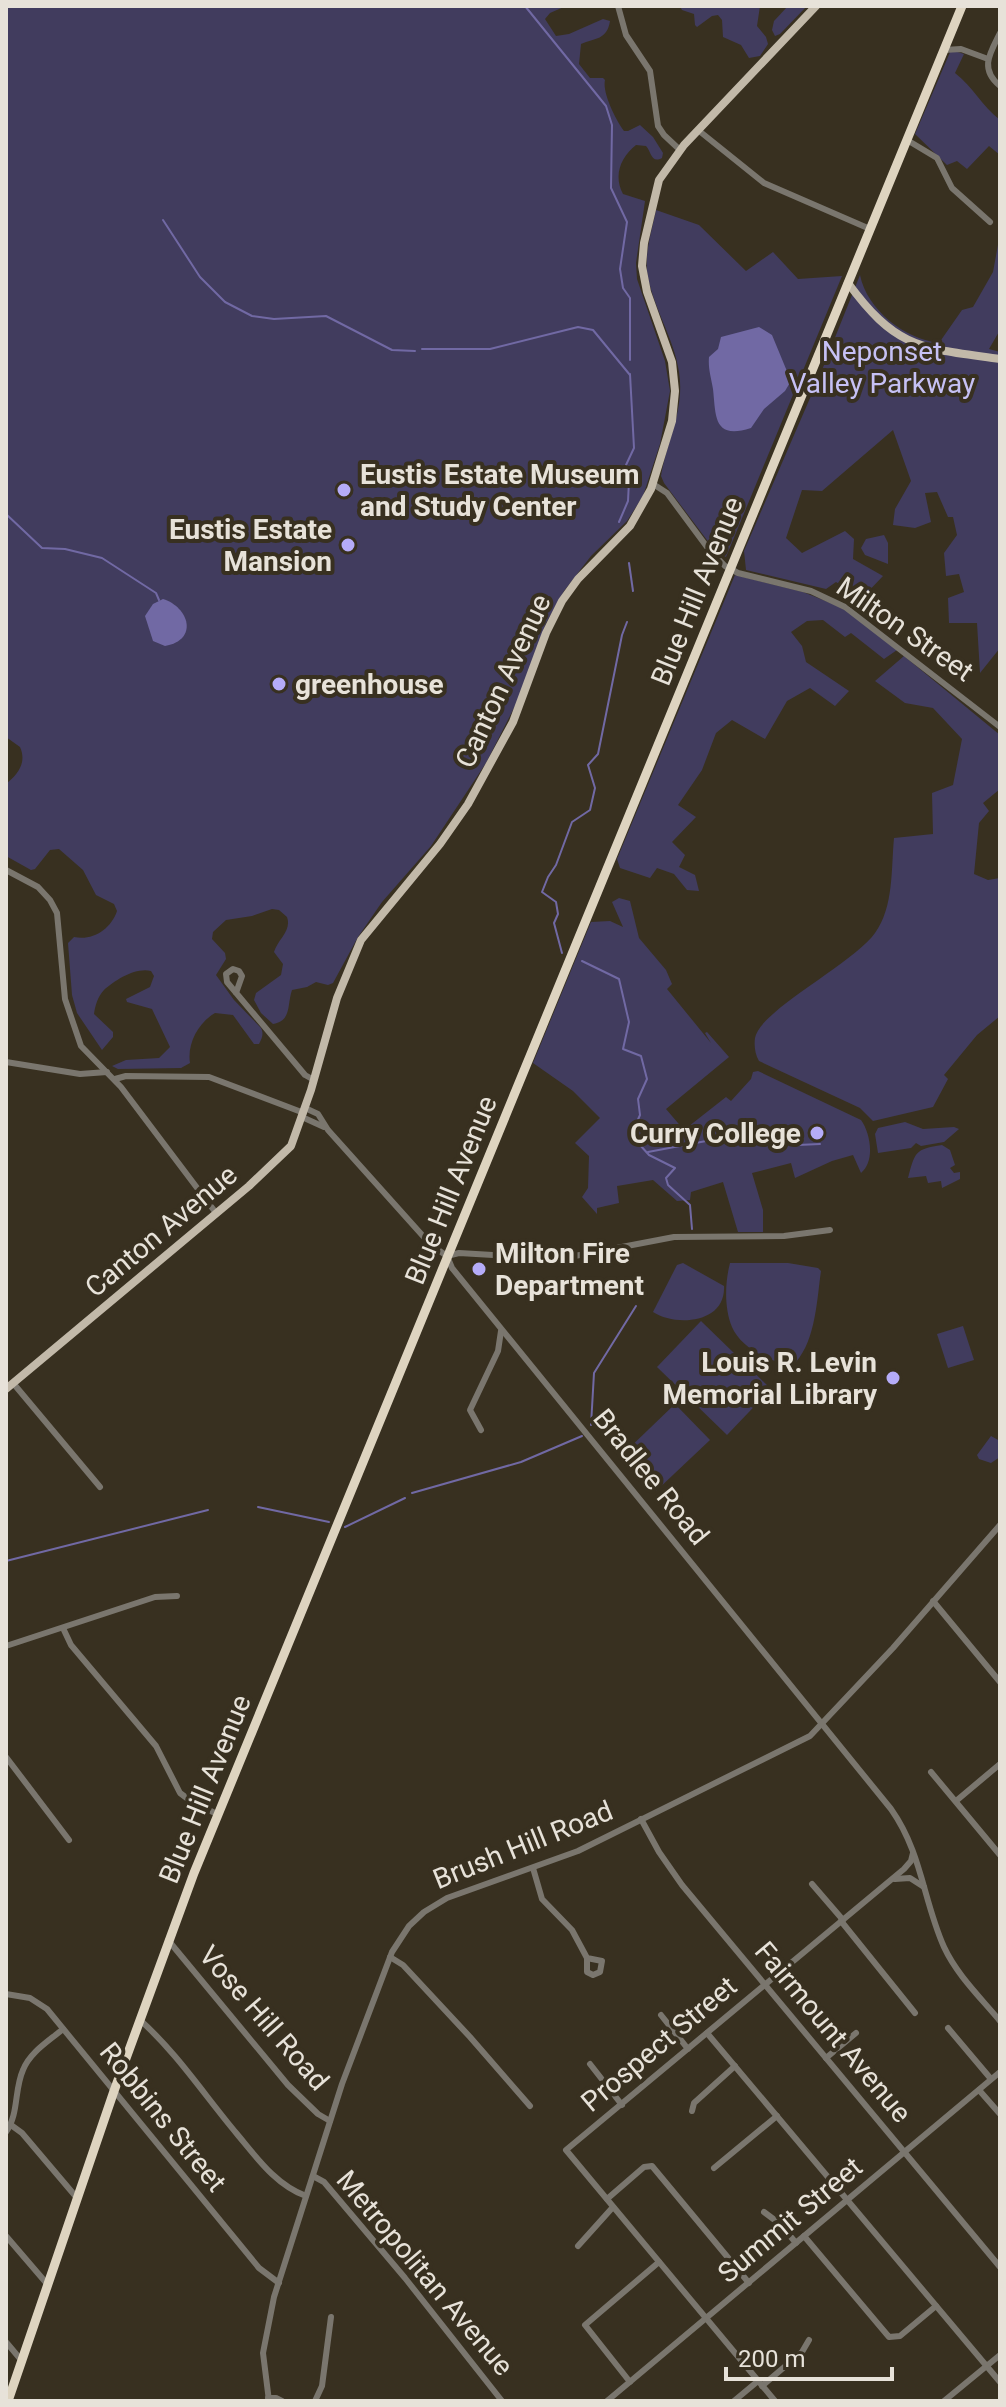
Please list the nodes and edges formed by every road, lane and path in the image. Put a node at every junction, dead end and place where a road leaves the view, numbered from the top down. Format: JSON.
{"nodes":[{"id":1,"x":618,"y":6,"type":"edge"},
{"id":2,"x":816,"y":6,"type":"edge"},
{"id":3,"x":962,"y":6,"type":"edge"},
{"id":4,"x":1000,"y":33,"type":"edge"},
{"id":5,"x":950,"y":34,"type":"junction"},
{"id":6,"x":961,"y":49,"type":"junction"},
{"id":7,"x":944,"y":50,"type":"junction"},
{"id":8,"x":988,"y":59,"type":"junction"},
{"id":9,"x":1000,"y":86,"type":"edge"},
{"id":10,"x":698,"y":130,"type":"junction"},
{"id":11,"x":907,"y":140,"type":"junction"},
{"id":12,"x":680,"y":150,"type":"junction"},
{"id":13,"x":990,"y":222,"type":"dead end"},
{"id":14,"x":870,"y":229,"type":"junction"},
{"id":15,"x":848,"y":283,"type":"junction"},
{"id":16,"x":1000,"y":359,"type":"edge"},
{"id":17,"x":653,"y":484,"type":"junction"},
{"id":18,"x":730,"y":569,"type":"junction"},
{"id":19,"x":1000,"y":727,"type":"edge"},
{"id":20,"x":6,"y":870,"type":"edge"},
{"id":21,"x":236,"y":993,"type":"junction"},
{"id":22,"x":6,"y":1062,"type":"edge"},
{"id":23,"x":107,"y":1072,"type":"junction"},
{"id":24,"x":115,"y":1079,"type":"junction"},
{"id":25,"x":314,"y":1080,"type":"junction"},
{"id":26,"x":304,"y":1113,"type":"junction"},
{"id":27,"x":216,"y":1213,"type":"junction"},
{"id":28,"x":830,"y":1230,"type":"dead end"},
{"id":29,"x":447,"y":1256,"type":"junction"},
{"id":30,"x":501,"y":1329,"type":"junction"},
{"id":31,"x":513,"y":1344,"type":"junction"},
{"id":32,"x":496,"y":1356,"type":"junction"},
{"id":33,"x":9,"y":1386,"type":"edge"},
{"id":34,"x":481,"y":1430,"type":"dead end"},
{"id":35,"x":100,"y":1487,"type":"dead end"},
{"id":36,"x":999,"y":1527,"type":"edge"},
{"id":37,"x":177,"y":1596,"type":"dead end"},
{"id":38,"x":933,"y":1601,"type":"junction"},
{"id":39,"x":63,"y":1628,"type":"junction"},
{"id":40,"x":6,"y":1646,"type":"edge"},
{"id":41,"x":1000,"y":1682,"type":"edge"},
{"id":42,"x":822,"y":1724,"type":"junction"},
{"id":43,"x":6,"y":1757,"type":"edge"},
{"id":44,"x":1000,"y":1764,"type":"edge"},
{"id":45,"x":931,"y":1772,"type":"dead end"},
{"id":46,"x":956,"y":1801,"type":"junction"},
{"id":47,"x":217,"y":1814,"type":"junction"},
{"id":48,"x":641,"y":1819,"type":"junction"},
{"id":49,"x":69,"y":1840,"type":"dead end"},
{"id":50,"x":913,"y":1848,"type":"junction"},
{"id":51,"x":1000,"y":1855,"type":"edge"},
{"id":52,"x":533,"y":1868,"type":"junction"},
{"id":53,"x":891,"y":1880,"type":"junction"},
{"id":54,"x":812,"y":1884,"type":"dead end"},
{"id":55,"x":927,"y":1891,"type":"junction"},
{"id":56,"x":842,"y":1920,"type":"junction"},
{"id":57,"x":168,"y":1940,"type":"junction"},
{"id":58,"x":390,"y":1957,"type":"junction"},
{"id":59,"x":587,"y":1958,"type":"dead end"},
{"id":60,"x":765,"y":1984,"type":"junction"},
{"id":61,"x":6,"y":1994,"type":"edge"},
{"id":62,"x":915,"y":2013,"type":"dead end"},
{"id":63,"x":661,"y":2015,"type":"dead end"},
{"id":64,"x":140,"y":2020,"type":"junction"},
{"id":65,"x":1000,"y":2021,"type":"edge"},
{"id":66,"x":948,"y":2028,"type":"dead end"},
{"id":67,"x":63,"y":2029,"type":"junction"},
{"id":68,"x":707,"y":2033,"type":"junction"},
{"id":69,"x":856,"y":2033,"type":"dead end"},
{"id":70,"x":688,"y":2049,"type":"junction"},
{"id":71,"x":826,"y":2058,"type":"junction"},
{"id":72,"x":590,"y":2064,"type":"dead end"},
{"id":73,"x":735,"y":2066,"type":"junction"},
{"id":74,"x":1000,"y":2072,"type":"edge"},
{"id":75,"x":991,"y":2079,"type":"junction"},
{"id":76,"x":979,"y":2090,"type":"junction"},
{"id":77,"x":114,"y":2091,"type":"junction"},
{"id":78,"x":622,"y":2105,"type":"junction"},
{"id":79,"x":530,"y":2106,"type":"dead end"},
{"id":80,"x":692,"y":2111,"type":"dead end"},
{"id":81,"x":1000,"y":2114,"type":"edge"},
{"id":82,"x":777,"y":2116,"type":"junction"},
{"id":83,"x":330,"y":2121,"type":"junction"},
{"id":84,"x":11,"y":2125,"type":"junction"},
{"id":85,"x":6,"y":2132,"type":"edge"},
{"id":86,"x":904,"y":2152,"type":"junction"},
{"id":87,"x":714,"y":2168,"type":"dead end"},
{"id":88,"x":313,"y":2176,"type":"junction"},
{"id":89,"x":306,"y":2196,"type":"junction"},
{"id":90,"x":77,"y":2198,"type":"junction"},
{"id":91,"x":607,"y":2199,"type":"junction"},
{"id":92,"x":847,"y":2200,"type":"junction"},
{"id":93,"x":613,"y":2207,"type":"junction"},
{"id":94,"x":764,"y":2212,"type":"dead end"},
{"id":95,"x":6,"y":2236,"type":"edge"},
{"id":96,"x":804,"y":2236,"type":"junction"},
{"id":97,"x":796,"y":2243,"type":"junction"},
{"id":98,"x":578,"y":2246,"type":"dead end"},
{"id":99,"x":659,"y":2262,"type":"junction"},
{"id":100,"x":1000,"y":2267,"type":"edge"},
{"id":101,"x":279,"y":2283,"type":"junction"},
{"id":102,"x":749,"y":2283,"type":"junction"},
{"id":103,"x":48,"y":2285,"type":"junction"},
{"id":104,"x":936,"y":2306,"type":"junction"},
{"id":105,"x":331,"y":2317,"type":"dead end"},
{"id":106,"x":706,"y":2319,"type":"junction"},
{"id":107,"x":809,"y":2340,"type":"dead end"},
{"id":108,"x":6,"y":2342,"type":"edge"},
{"id":109,"x":1000,"y":2355,"type":"edge"},
{"id":110,"x":22,"y":2361,"type":"junction"},
{"id":111,"x":986,"y":2366,"type":"junction"},
{"id":112,"x":630,"y":2382,"type":"junction"},
{"id":113,"x":1000,"y":2382,"type":"edge"},
{"id":114,"x":760,"y":2383,"type":"junction"},
{"id":115,"x":268,"y":2400,"type":"edge"},
{"id":116,"x":8,"y":2401,"type":"edge"},
{"id":117,"x":282,"y":2401,"type":"edge"},
{"id":118,"x":315,"y":2401,"type":"edge"},
{"id":119,"x":502,"y":2401,"type":"edge"},
{"id":120,"x":607,"y":2401,"type":"edge"},
{"id":121,"x":734,"y":2401,"type":"edge"},
{"id":122,"x":775,"y":2401,"type":"edge"},
{"id":123,"x":944,"y":2401,"type":"edge"}],
"edges":[{"from":1,"to":12,"type":"street"},
{"from":2,"to":10,"type":"main road","name":"Canton Avenue"},
{"from":3,"to":5,"type":"highway","name":"Blue Hill Avenue"},
{"from":4,"to":8,"type":"street"},
{"from":5,"to":6,"type":"street"},
{"from":5,"to":7,"type":"highway","name":"Blue Hill Avenue"},
{"from":6,"to":7,"type":"street"},
{"from":6,"to":8,"type":"street"},
{"from":7,"to":11,"type":"highway","name":"Blue Hill Avenue"},
{"from":8,"to":9,"type":"street"},
{"from":10,"to":12,"type":"main road","name":"Canton Avenue"},
{"from":10,"to":14,"type":"street"},
{"from":11,"to":13,"type":"street"},
{"from":11,"to":14,"type":"highway","name":"Blue Hill Avenue"},
{"from":12,"to":17,"type":"main road","name":"Canton Avenue"},
{"from":14,"to":15,"type":"highway","name":"Blue Hill Avenue"},
{"from":15,"to":16,"type":"main road"},
{"from":15,"to":18,"type":"highway","name":"Blue Hill Avenue"},
{"from":17,"to":18,"type":"street"},
{"from":17,"to":25,"type":"main road","name":"Canton Avenue"},
{"from":18,"to":19,"type":"street","name":"Milton Street"},
{"from":18,"to":29,"type":"highway","name":"Blue Hill Avenue"},
{"from":20,"to":23,"type":"street"},
{"from":21,"to":21,"type":"street"},
{"from":21,"to":25,"type":"street"},
{"from":22,"to":23,"type":"street"},
{"from":23,"to":24,"type":"street"},
{"from":24,"to":26,"type":"street"},
{"from":24,"to":27,"type":"street"},
{"from":25,"to":26,"type":"main road","name":"Canton Avenue"},
{"from":26,"to":27,"type":"main road","name":"Canton Avenue"},
{"from":26,"to":29,"type":"street","name":"Bradlee Road"},
{"from":27,"to":33,"type":"main road","name":"Canton Avenue"},
{"from":28,"to":29,"type":"street"},
{"from":29,"to":30,"type":"street","name":"Bradlee Road"},
{"from":29,"to":47,"type":"highway","name":"Blue Hill Avenue"},
{"from":30,"to":31,"type":"street","name":"Bradlee Road"},
{"from":30,"to":32,"type":"street"},
{"from":31,"to":32,"type":"street"},
{"from":31,"to":42,"type":"street","name":"Bradlee Road"},
{"from":32,"to":34,"type":"street"},
{"from":33,"to":35,"type":"street"},
{"from":36,"to":38,"type":"street","name":"Brush Hill Road"},
{"from":37,"to":39,"type":"street"},
{"from":38,"to":41,"type":"street"},
{"from":38,"to":42,"type":"street","name":"Brush Hill Road"},
{"from":39,"to":40,"type":"street"},
{"from":39,"to":47,"type":"street"},
{"from":42,"to":48,"type":"street","name":"Brush Hill Road"},
{"from":42,"to":50,"type":"street","name":"Bradlee Road"},
{"from":43,"to":49,"type":"street"},
{"from":44,"to":46,"type":"street"},
{"from":45,"to":46,"type":"street"},
{"from":46,"to":51,"type":"street"},
{"from":47,"to":57,"type":"highway","name":"Blue Hill Avenue"},
{"from":48,"to":52,"type":"street","name":"Brush Hill Road"},
{"from":48,"to":60,"type":"street","name":"Fairmount Avenue"},
{"from":50,"to":53,"type":"street","name":"Prospect Street"},
{"from":50,"to":55,"type":"street","name":"Bradlee Road"},
{"from":52,"to":58,"type":"street","name":"Brush Hill Road"},
{"from":52,"to":59,"type":"street"},
{"from":53,"to":55,"type":"street"},
{"from":53,"to":56,"type":"street","name":"Prospect Street"},
{"from":54,"to":56,"type":"street"},
{"from":55,"to":65,"type":"street","name":"Bradlee Road"},
{"from":56,"to":60,"type":"street","name":"Prospect Street"},
{"from":56,"to":62,"type":"street"},
{"from":57,"to":64,"type":"highway","name":"Blue Hill Avenue"},
{"from":57,"to":83,"type":"street","name":"Vose Hill Road"},
{"from":58,"to":79,"type":"street"},
{"from":58,"to":83,"type":"street","name":"Brush Hill Road"},
{"from":60,"to":68,"type":"street","name":"Prospect Street"},
{"from":60,"to":71,"type":"street","name":"Fairmount Avenue"},
{"from":61,"to":67,"type":"street","name":"Robbins Street"},
{"from":63,"to":70,"type":"street"},
{"from":64,"to":77,"type":"highway","name":"Blue Hill Avenue"},
{"from":64,"to":89,"type":"street"},
{"from":66,"to":75,"type":"street"},
{"from":67,"to":77,"type":"street","name":"Robbins Street"},
{"from":67,"to":84,"type":"street"},
{"from":68,"to":70,"type":"street","name":"Prospect Street"},
{"from":68,"to":73,"type":"street"},
{"from":69,"to":71,"type":"street"},
{"from":70,"to":78,"type":"street","name":"Prospect Street"},
{"from":71,"to":86,"type":"street","name":"Fairmount Avenue"},
{"from":72,"to":78,"type":"street"},
{"from":73,"to":80,"type":"street"},
{"from":73,"to":82,"type":"street"},
{"from":74,"to":75,"type":"street","name":"Summit Street"},
{"from":75,"to":76,"type":"street","name":"Summit Street"},
{"from":76,"to":81,"type":"street"},
{"from":76,"to":86,"type":"street","name":"Summit Street"},
{"from":77,"to":90,"type":"highway","name":"Blue Hill Avenue"},
{"from":77,"to":101,"type":"street","name":"Robbins Street"},
{"from":78,"to":91,"type":"street","name":"Prospect Street"},
{"from":82,"to":87,"type":"street"},
{"from":82,"to":92,"type":"street"},
{"from":83,"to":88,"type":"street","name":"Brush Hill Road"},
{"from":84,"to":85,"type":"street"},
{"from":84,"to":90,"type":"street"},
{"from":86,"to":92,"type":"street","name":"Summit Street"},
{"from":86,"to":100,"type":"street","name":"Fairmount Avenue"},
{"from":88,"to":89,"type":"street","name":"Brush Hill Road"},
{"from":88,"to":119,"type":"street","name":"Metropolitan Avenue"},
{"from":89,"to":101,"type":"street","name":"Brush Hill Road"},
{"from":90,"to":103,"type":"highway","name":"Blue Hill Avenue"},
{"from":91,"to":93,"type":"street"},
{"from":91,"to":102,"type":"street"},
{"from":92,"to":96,"type":"street","name":"Summit Street"},
{"from":92,"to":104,"type":"street"},
{"from":93,"to":98,"type":"street"},
{"from":93,"to":99,"type":"street"},
{"from":94,"to":97,"type":"street"},
{"from":95,"to":103,"type":"street"},
{"from":96,"to":97,"type":"street","name":"Summit Street"},
{"from":96,"to":104,"type":"street"},
{"from":97,"to":102,"type":"street","name":"Summit Street"},
{"from":99,"to":106,"type":"street"},
{"from":99,"to":112,"type":"street"},
{"from":101,"to":115,"type":"street","name":"Brush Hill Road"},
{"from":102,"to":106,"type":"street","name":"Summit Street"},
{"from":103,"to":110,"type":"highway","name":"Blue Hill Avenue"},
{"from":104,"to":111,"type":"street"},
{"from":105,"to":118,"type":"street"},
{"from":106,"to":112,"type":"street","name":"Summit Street"},
{"from":106,"to":114,"type":"street"},
{"from":107,"to":114,"type":"street"},
{"from":108,"to":110,"type":"street"},
{"from":109,"to":111,"type":"street"},
{"from":110,"to":116,"type":"highway","name":"Blue Hill Avenue"},
{"from":111,"to":113,"type":"street"},
{"from":111,"to":123,"type":"street"},
{"from":112,"to":120,"type":"street","name":"Summit Street"},
{"from":114,"to":121,"type":"street"},
{"from":114,"to":122,"type":"street"},
{"from":115,"to":117,"type":"street"}]}
